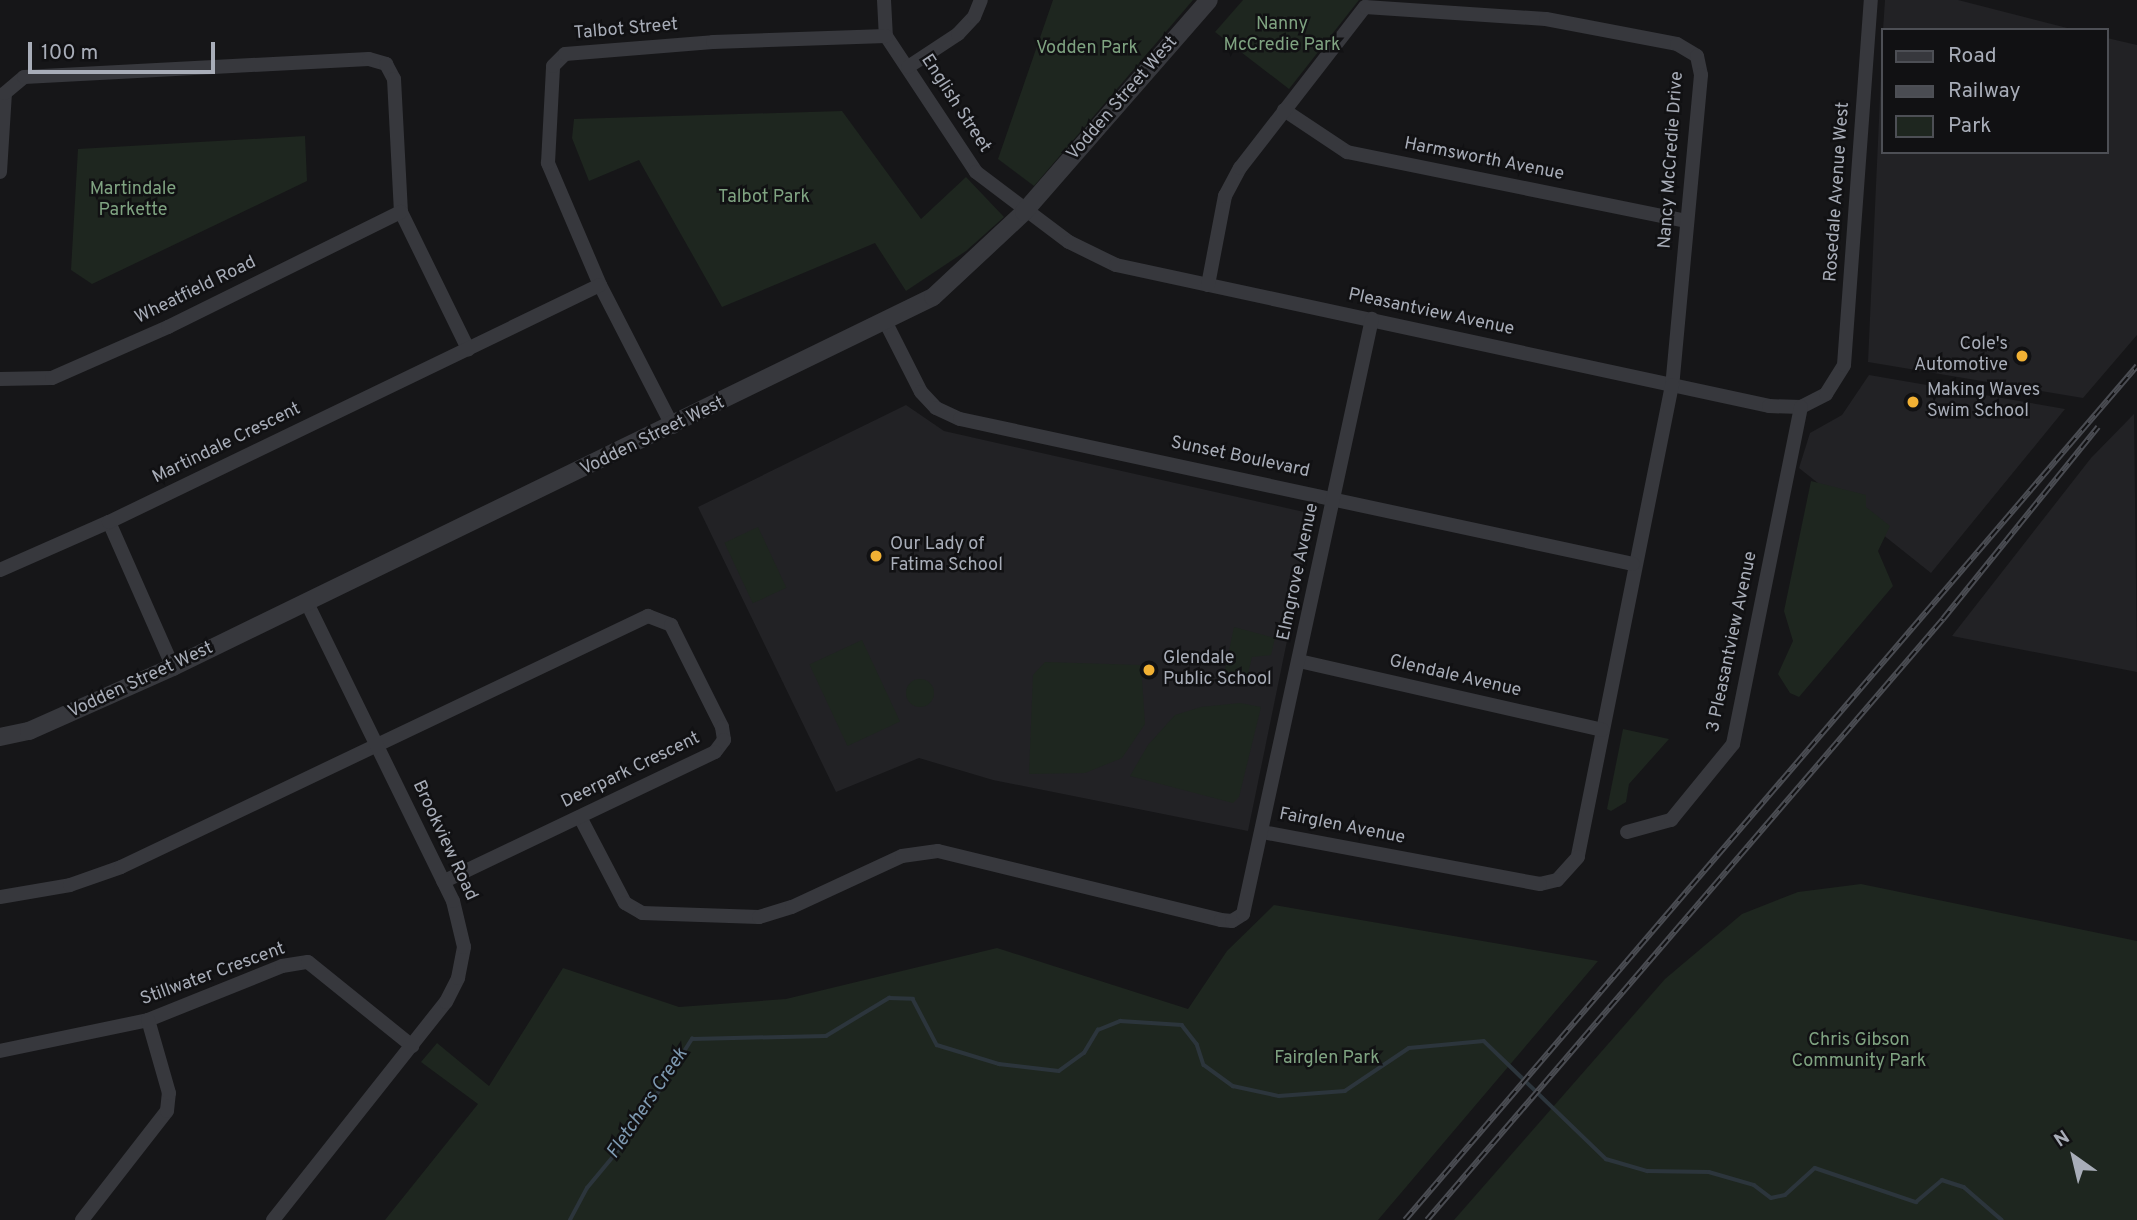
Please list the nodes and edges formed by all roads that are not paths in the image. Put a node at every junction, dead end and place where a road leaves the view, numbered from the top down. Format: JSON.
{"nodes":[{"id":1,"x":884,"y":0,"type":"edge"},
{"id":2,"x":981,"y":0,"type":"edge"},
{"id":3,"x":1209,"y":0,"type":"edge"},
{"id":4,"x":1871,"y":0,"type":"edge"},
{"id":5,"x":886,"y":36,"type":"junction"},
{"id":6,"x":908,"y":67,"type":"junction"},
{"id":7,"x":1284,"y":110,"type":"junction"},
{"id":8,"x":0,"y":172,"type":"edge"},
{"id":9,"x":401,"y":212,"type":"junction"},
{"id":10,"x":1024,"y":212,"type":"junction"},
{"id":11,"x":1687,"y":221,"type":"junction"},
{"id":12,"x":600,"y":285,"type":"junction"},
{"id":13,"x":1208,"y":285,"type":"junction"},
{"id":14,"x":1372,"y":319,"type":"junction"},
{"id":15,"x":886,"y":323,"type":"junction"},
{"id":16,"x":468,"y":349,"type":"junction"},
{"id":17,"x":0,"y":379,"type":"edge"},
{"id":18,"x":1672,"y":385,"type":"junction"},
{"id":19,"x":1801,"y":407,"type":"junction"},
{"id":20,"x":673,"y":427,"type":"junction"},
{"id":21,"x":1335,"y":498,"type":"junction"},
{"id":22,"x":109,"y":522,"type":"junction"},
{"id":23,"x":1633,"y":564,"type":"junction"},
{"id":24,"x":0,"y":570,"type":"edge"},
{"id":25,"x":307,"y":603,"type":"junction"},
{"id":26,"x":1299,"y":661,"type":"junction"},
{"id":27,"x":173,"y":667,"type":"junction"},
{"id":28,"x":1602,"y":730,"type":"junction"},
{"id":29,"x":0,"y":737,"type":"edge"},
{"id":30,"x":377,"y":746,"type":"junction"},
{"id":31,"x":580,"y":817,"type":"junction"},
{"id":32,"x":1262,"y":832,"type":"junction"},
{"id":33,"x":1627,"y":832,"type":"dead end"},
{"id":34,"x":443,"y":882,"type":"junction"},
{"id":35,"x":0,"y":897,"type":"edge"},
{"id":36,"x":148,"y":1020,"type":"junction"},
{"id":37,"x":412,"y":1046,"type":"junction"},
{"id":38,"x":0,"y":1051,"type":"edge"},
{"id":39,"x":82,"y":1220,"type":"edge"},
{"id":40,"x":273,"y":1220,"type":"edge"}],
"edges":[{"from":1,"to":5,"type":"street"},
{"from":2,"to":6,"type":"street"},
{"from":3,"to":10,"type":"street","name":"Vodden Street West"},
{"from":4,"to":19,"type":"street","name":"Rosedale Avenue West"},
{"from":5,"to":6,"type":"street","name":"English Street"},
{"from":5,"to":12,"type":"street","name":"Talbot Street"},
{"from":6,"to":10,"type":"street","name":"English Street"},
{"from":7,"to":11,"type":"street","name":"Harmsworth Avenue"},
{"from":7,"to":11,"type":"street","name":"Nancy McCredie Drive"},
{"from":7,"to":13,"type":"street","name":"Nancy McCredie Drive"},
{"from":8,"to":9,"type":"street"},
{"from":9,"to":16,"type":"street"},
{"from":9,"to":17,"type":"street","name":"Wheatfield Road"},
{"from":10,"to":13,"type":"street","name":"Pleasantview Avenue"},
{"from":10,"to":15,"type":"street","name":"Vodden Street West"},
{"from":11,"to":18,"type":"street","name":"Nancy McCredie Drive"},
{"from":12,"to":16,"type":"street","name":"Martindale Crescent"},
{"from":12,"to":20,"type":"street","name":"Talbot Street"},
{"from":13,"to":14,"type":"street","name":"Pleasantview Avenue"},
{"from":14,"to":18,"type":"street","name":"Pleasantview Avenue"},
{"from":14,"to":21,"type":"street","name":"Elmgrove Avenue"},
{"from":15,"to":20,"type":"street","name":"Vodden Street West"},
{"from":15,"to":21,"type":"street","name":"Sunset Boulevard"},
{"from":16,"to":22,"type":"street","name":"Martindale Crescent"},
{"from":18,"to":19,"type":"street","name":"Pleasantview Avenue"},
{"from":18,"to":23,"type":"street","name":"Fairglen Avenue"},
{"from":19,"to":33,"type":"street","name":"3 Pleasantview Avenue"},
{"from":20,"to":25,"type":"street","name":"Vodden Street West"},
{"from":21,"to":23,"type":"street","name":"Sunset Boulevard"},
{"from":21,"to":26,"type":"street","name":"Elmgrove Avenue"},
{"from":22,"to":24,"type":"street","name":"Martindale Crescent"},
{"from":22,"to":27,"type":"street"},
{"from":23,"to":28,"type":"street","name":"Fairglen Avenue"},
{"from":25,"to":27,"type":"street","name":"Vodden Street West"},
{"from":25,"to":30,"type":"street","name":"Brookview Road"},
{"from":26,"to":28,"type":"street","name":"Glendale Avenue"},
{"from":26,"to":32,"type":"street","name":"Elmgrove Avenue"},
{"from":27,"to":29,"type":"street","name":"Vodden Street West"},
{"from":28,"to":32,"type":"street","name":"Fairglen Avenue"},
{"from":30,"to":31,"type":"street","name":"Deerpark Crescent"},
{"from":30,"to":34,"type":"street","name":"Brookview Road"},
{"from":30,"to":35,"type":"street"},
{"from":31,"to":32,"type":"street","name":"Fairglen Avenue"},
{"from":31,"to":34,"type":"street","name":"Deerpark Crescent"},
{"from":34,"to":37,"type":"street","name":"Brookview Road"},
{"from":36,"to":37,"type":"street","name":"Stillwater Crescent"},
{"from":36,"to":38,"type":"street","name":"Stillwater Crescent"},
{"from":36,"to":39,"type":"street"},
{"from":37,"to":40,"type":"street","name":"Brookview Road"}]}
